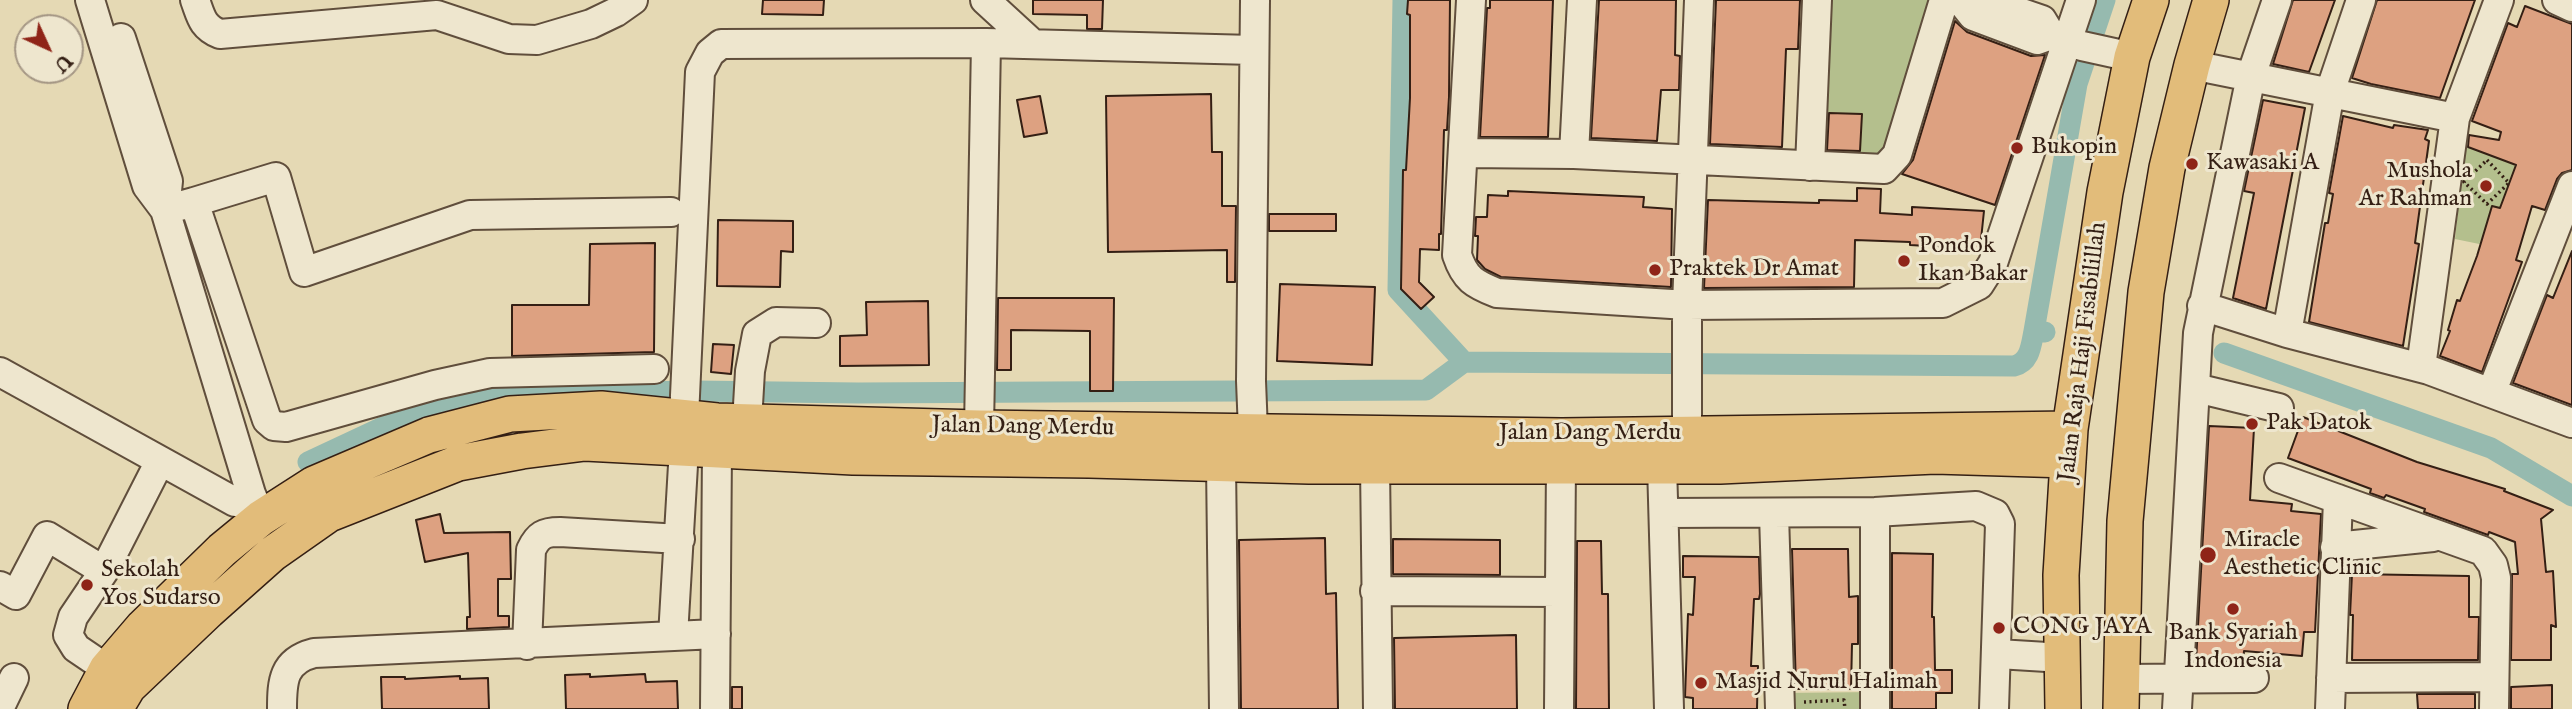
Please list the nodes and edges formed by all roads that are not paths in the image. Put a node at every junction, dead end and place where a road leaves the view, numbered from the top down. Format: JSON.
{"nodes":[{"id":1,"x":90,"y":0,"type":"edge"},
{"id":2,"x":109,"y":0,"type":"edge"},
{"id":3,"x":195,"y":0,"type":"edge"},
{"id":4,"x":633,"y":0,"type":"edge"},
{"id":5,"x":985,"y":0,"type":"edge"},
{"id":6,"x":1255,"y":0,"type":"edge"},
{"id":7,"x":1471,"y":0,"type":"edge"},
{"id":8,"x":1582,"y":0,"type":"edge"},
{"id":9,"x":1699,"y":0,"type":"edge"},
{"id":10,"x":1817,"y":0,"type":"edge"},
{"id":11,"x":1962,"y":0,"type":"edge"},
{"id":12,"x":2081,"y":0,"type":"edge"},
{"id":13,"x":2151,"y":0,"type":"edge"},
{"id":14,"x":2211,"y":0,"type":"edge"},
{"id":15,"x":2277,"y":0,"type":"edge"},
{"id":16,"x":2361,"y":0,"type":"edge"},
{"id":17,"x":2499,"y":0,"type":"edge"},
{"id":18,"x":2557,"y":0,"type":"edge"},
{"id":19,"x":2572,"y":7,"type":"edge"},
{"id":20,"x":398,"y":9,"type":"edge"},
{"id":21,"x":986,"y":43,"type":"junction"},
{"id":22,"x":1033,"y":44,"type":"junction"},
{"id":23,"x":2088,"y":46,"type":"junction"},
{"id":24,"x":1253,"y":50,"type":"junction"},
{"id":25,"x":2192,"y":65,"type":"junction"},
{"id":26,"x":2250,"y":76,"type":"junction"},
{"id":27,"x":2330,"y":92,"type":"junction"},
{"id":28,"x":2455,"y":118,"type":"junction"},
{"id":29,"x":1464,"y":153,"type":"junction"},
{"id":30,"x":1574,"y":155,"type":"junction"},
{"id":31,"x":1693,"y":160,"type":"junction"},
{"id":32,"x":1810,"y":166,"type":"junction"},
{"id":33,"x":2572,"y":186,"type":"edge"},
{"id":34,"x":194,"y":202,"type":"junction"},
{"id":35,"x":165,"y":210,"type":"junction"},
{"id":36,"x":671,"y":212,"type":"dead end"},
{"id":37,"x":1687,"y":304,"type":"junction"},
{"id":38,"x":2202,"y":306,"type":"junction"},
{"id":39,"x":816,"y":323,"type":"dead end"},
{"id":40,"x":2287,"y":333,"type":"junction"},
{"id":41,"x":2421,"y":367,"type":"junction"},
{"id":42,"x":654,"y":369,"type":"dead end"},
{"id":43,"x":0,"y":372,"type":"edge"},
{"id":44,"x":2196,"y":388,"type":"junction"},
{"id":45,"x":2492,"y":391,"type":"junction"},
{"id":46,"x":980,"y":404,"type":"junction"},
{"id":47,"x":1252,"y":405,"type":"junction"},
{"id":48,"x":2279,"y":408,"type":"dead end"},
{"id":49,"x":748,"y":413,"type":"junction"},
{"id":50,"x":692,"y":417,"type":"junction"},
{"id":51,"x":267,"y":420,"type":"junction"},
{"id":52,"x":2572,"y":423,"type":"edge"},
{"id":53,"x":1687,"y":434,"type":"junction"},
{"id":54,"x":233,"y":436,"type":"junction"},
{"id":55,"x":1963,"y":443,"type":"junction"},
{"id":56,"x":1041,"y":444,"type":"junction"},
{"id":57,"x":2069,"y":445,"type":"junction"},
{"id":58,"x":160,"y":461,"type":"junction"},
{"id":59,"x":1221,"y":464,"type":"junction"},
{"id":60,"x":1562,"y":464,"type":"junction"},
{"id":61,"x":1662,"y":465,"type":"junction"},
{"id":62,"x":1375,"y":466,"type":"junction"},
{"id":63,"x":2280,"y":478,"type":"dead end"},
{"id":64,"x":2337,"y":499,"type":"junction"},
{"id":65,"x":256,"y":506,"type":"junction"},
{"id":66,"x":1875,"y":512,"type":"junction"},
{"id":67,"x":1665,"y":513,"type":"junction"},
{"id":68,"x":1774,"y":513,"type":"junction"},
{"id":69,"x":2443,"y":537,"type":"junction"},
{"id":70,"x":680,"y":539,"type":"junction"},
{"id":71,"x":2335,"y":547,"type":"junction"},
{"id":72,"x":104,"y":571,"type":"junction"},
{"id":73,"x":0,"y":586,"type":"edge"},
{"id":74,"x":1375,"y":591,"type":"junction"},
{"id":75,"x":1559,"y":592,"type":"junction"},
{"id":76,"x":716,"y":634,"type":"junction"},
{"id":77,"x":674,"y":636,"type":"junction"},
{"id":78,"x":527,"y":645,"type":"junction"},
{"id":79,"x":1997,"y":654,"type":"junction"},
{"id":80,"x":2063,"y":658,"type":"junction"},
{"id":81,"x":2177,"y":677,"type":"junction"},
{"id":82,"x":2494,"y":677,"type":"junction"},
{"id":83,"x":14,"y":678,"type":"dead end"},
{"id":84,"x":2254,"y":678,"type":"dead end"},
{"id":85,"x":2330,"y":678,"type":"junction"},
{"id":86,"x":117,"y":688,"type":"edge"},
{"id":87,"x":2121,"y":694,"type":"edge"},
{"id":88,"x":0,"y":708,"type":"edge"},
{"id":89,"x":86,"y":709,"type":"edge"},
{"id":90,"x":282,"y":709,"type":"edge"},
{"id":91,"x":716,"y":709,"type":"edge"},
{"id":92,"x":1224,"y":709,"type":"edge"},
{"id":93,"x":1378,"y":709,"type":"edge"},
{"id":94,"x":1559,"y":709,"type":"edge"},
{"id":95,"x":1669,"y":709,"type":"edge"},
{"id":96,"x":1780,"y":709,"type":"edge"},
{"id":97,"x":1875,"y":709,"type":"edge"},
{"id":98,"x":1994,"y":709,"type":"edge"},
{"id":99,"x":2063,"y":709,"type":"edge"},
{"id":100,"x":2176,"y":709,"type":"edge"},
{"id":101,"x":2330,"y":709,"type":"edge"},
{"id":102,"x":2494,"y":709,"type":"edge"}],
"edges":[{"from":1,"to":35,"type":"street"},
{"from":2,"to":35,"type":"street"},
{"from":3,"to":20,"type":"street"},
{"from":4,"to":20,"type":"street"},
{"from":5,"to":22,"type":"street"},
{"from":6,"to":24,"type":"street"},
{"from":7,"to":29,"type":"street"},
{"from":8,"to":30,"type":"street"},
{"from":9,"to":31,"type":"street"},
{"from":10,"to":32,"type":"street"},
{"from":11,"to":23,"type":"street"},
{"from":11,"to":32,"type":"street"},
{"from":12,"to":23,"type":"street"},
{"from":13,"to":23,"type":"main road","name":"Jalan Raja Haji Fisabilillah"},
{"from":14,"to":25,"type":"main road"},
{"from":15,"to":26,"type":"street"},
{"from":16,"to":27,"type":"street"},
{"from":17,"to":28,"type":"street"},
{"from":18,"to":19,"type":"street"},
{"from":21,"to":22,"type":"street"},
{"from":21,"to":46,"type":"street"},
{"from":21,"to":50,"type":"street"},
{"from":22,"to":24,"type":"street"},
{"from":23,"to":37,"type":"street"},
{"from":23,"to":57,"type":"main road","name":"Jalan Raja Haji Fisabilillah"},
{"from":24,"to":47,"type":"street"},
{"from":25,"to":26,"type":"street"},
{"from":25,"to":87,"type":"main road"},
{"from":26,"to":27,"type":"street"},
{"from":26,"to":38,"type":"street"},
{"from":27,"to":28,"type":"street"},
{"from":27,"to":40,"type":"street"},
{"from":28,"to":41,"type":"street"},
{"from":29,"to":30,"type":"street"},
{"from":29,"to":37,"type":"street"},
{"from":30,"to":31,"type":"street"},
{"from":31,"to":32,"type":"street"},
{"from":31,"to":37,"type":"street"},
{"from":33,"to":45,"type":"street"},
{"from":34,"to":35,"type":"street"},
{"from":34,"to":36,"type":"street"},
{"from":34,"to":51,"type":"street"},
{"from":35,"to":54,"type":"street"},
{"from":37,"to":53,"type":"street"},
{"from":38,"to":40,"type":"street"},
{"from":38,"to":44,"type":"street"},
{"from":39,"to":49,"type":"street"},
{"from":40,"to":41,"type":"street"},
{"from":41,"to":45,"type":"street"},
{"from":42,"to":51,"type":"street"},
{"from":43,"to":58,"type":"street"},
{"from":44,"to":48,"type":"street"},
{"from":44,"to":81,"type":"street"},
{"from":45,"to":52,"type":"street"},
{"from":46,"to":49,"type":"main road","name":"Jalan Dang Merdu"},
{"from":46,"to":56,"type":"main road","name":"Jalan Dang Merdu"},
{"from":47,"to":53,"type":"main road","name":"Jalan Dang Merdu"},
{"from":47,"to":56,"type":"main road","name":"Jalan Dang Merdu"},
{"from":49,"to":50,"type":"main road","name":"Jalan Dang Merdu"},
{"from":50,"to":56,"type":"main road","name":"Jalan Dang Merdu"},
{"from":50,"to":65,"type":"main road","name":"Jalan Dang Merdu"},
{"from":50,"to":70,"type":"street"},
{"from":50,"to":76,"type":"street"},
{"from":50,"to":86,"type":"main road","name":"Jalan Dang Merdu"},
{"from":51,"to":54,"type":"street"},
{"from":53,"to":55,"type":"main road","name":"Jalan Dang Merdu"},
{"from":54,"to":65,"type":"street"},
{"from":55,"to":57,"type":"main road","name":"Jalan Dang Merdu"},
{"from":55,"to":61,"type":"main road","name":"Jalan Dang Merdu"},
{"from":56,"to":59,"type":"main road","name":"Jalan Dang Merdu"},
{"from":57,"to":80,"type":"main road","name":"Jalan Raja Haji Fisabilillah"},
{"from":58,"to":65,"type":"street"},
{"from":58,"to":72,"type":"street"},
{"from":59,"to":62,"type":"main road","name":"Jalan Dang Merdu"},
{"from":59,"to":92,"type":"street"},
{"from":60,"to":61,"type":"main road","name":"Jalan Dang Merdu"},
{"from":60,"to":62,"type":"main road","name":"Jalan Dang Merdu"},
{"from":60,"to":75,"type":"street"},
{"from":61,"to":67,"type":"street"},
{"from":62,"to":74,"type":"street"},
{"from":63,"to":64,"type":"street"},
{"from":64,"to":69,"type":"street"},
{"from":64,"to":71,"type":"street"},
{"from":65,"to":86,"type":"main road","name":"Jalan Dang Merdu"},
{"from":66,"to":68,"type":"street"},
{"from":66,"to":79,"type":"street"},
{"from":66,"to":97,"type":"street"},
{"from":67,"to":68,"type":"street"},
{"from":67,"to":95,"type":"street"},
{"from":68,"to":96,"type":"street"},
{"from":69,"to":71,"type":"street"},
{"from":69,"to":82,"type":"street"},
{"from":70,"to":77,"type":"street"},
{"from":70,"to":78,"type":"street"},
{"from":71,"to":85,"type":"street"},
{"from":72,"to":73,"type":"street"},
{"from":72,"to":86,"type":"street"},
{"from":74,"to":75,"type":"street"},
{"from":74,"to":93,"type":"street"},
{"from":75,"to":94,"type":"street"},
{"from":76,"to":77,"type":"street"},
{"from":76,"to":91,"type":"street"},
{"from":77,"to":78,"type":"street"},
{"from":78,"to":90,"type":"street"},
{"from":79,"to":80,"type":"street"},
{"from":79,"to":98,"type":"street"},
{"from":80,"to":99,"type":"main road","name":"Jalan Raja Haji Fisabilillah"},
{"from":81,"to":84,"type":"street"},
{"from":81,"to":87,"type":"street"},
{"from":81,"to":100,"type":"street"},
{"from":82,"to":85,"type":"street"},
{"from":82,"to":102,"type":"street"},
{"from":83,"to":88,"type":"street"},
{"from":85,"to":101,"type":"street"},
{"from":86,"to":89,"type":"main road","name":"Jalan Dang Merdu"}]}
